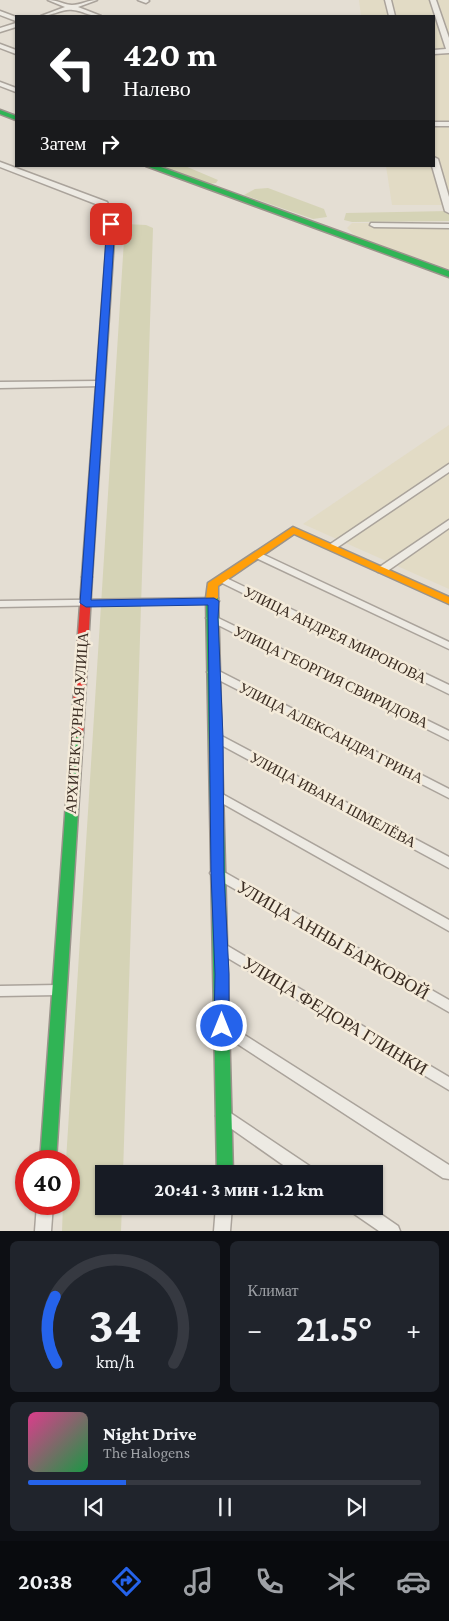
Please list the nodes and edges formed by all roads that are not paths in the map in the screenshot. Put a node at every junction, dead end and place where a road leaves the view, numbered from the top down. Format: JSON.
{"nodes":[{"id":1,"x":51,"y":0,"type":"edge"},
{"id":2,"x":94,"y":0,"type":"edge"},
{"id":3,"x":388,"y":0,"type":"edge"},
{"id":4,"x":433,"y":0,"type":"edge"},
{"id":5,"x":71,"y":7,"type":"junction"},
{"id":6,"x":0,"y":13,"type":"edge"},
{"id":7,"x":47,"y":15,"type":"edge"},
{"id":8,"x":95,"y":15,"type":"edge"},
{"id":9,"x":392,"y":15,"type":"edge"},
{"id":10,"x":15,"y":19,"type":"edge"},
{"id":11,"x":15,"y":25,"type":"edge"},
{"id":12,"x":0,"y":30,"type":"edge"},
{"id":13,"x":0,"y":46,"type":"edge"},
{"id":14,"x":449,"y":50,"type":"edge"},
{"id":15,"x":15,"y":52,"type":"edge"},
{"id":16,"x":435,"y":52,"type":"edge"},
{"id":17,"x":0,"y":84,"type":"edge"},
{"id":18,"x":15,"y":90,"type":"edge"},
{"id":19,"x":0,"y":112,"type":"edge"},
{"id":20,"x":15,"y":118,"type":"edge"},
{"id":21,"x":435,"y":124,"type":"edge"},
{"id":22,"x":449,"y":124,"type":"edge"},
{"id":23,"x":435,"y":162,"type":"edge"},
{"id":24,"x":0,"y":164,"type":"edge"},
{"id":25,"x":153,"y":167,"type":"edge"},
{"id":26,"x":104,"y":204,"type":"dead end"},
{"id":27,"x":449,"y":211,"type":"edge"},
{"id":28,"x":111,"y":224,"type":"dead end"},
{"id":29,"x":374,"y":225,"type":"dead end"},
{"id":30,"x":449,"y":226,"type":"edge"},
{"id":31,"x":449,"y":274,"type":"edge"},
{"id":32,"x":99,"y":384,"type":"junction"},
{"id":33,"x":0,"y":385,"type":"edge"},
{"id":34,"x":449,"y":467,"type":"edge"},
{"id":35,"x":449,"y":523,"type":"edge"},
{"id":36,"x":331,"y":547,"type":"junction"},
{"id":37,"x":258,"y":555,"type":"junction"},
{"id":38,"x":382,"y":570,"type":"junction"},
{"id":39,"x":222,"y":579,"type":"junction"},
{"id":40,"x":449,"y":600,"type":"edge"},
{"id":41,"x":214,"y":601,"type":"junction"},
{"id":42,"x":86,"y":603,"type":"junction"},
{"id":43,"x":0,"y":604,"type":"edge"},
{"id":44,"x":212,"y":618,"type":"junction"},
{"id":45,"x":449,"y":646,"type":"edge"},
{"id":46,"x":213,"y":672,"type":"junction"},
{"id":47,"x":449,"y":690,"type":"edge"},
{"id":48,"x":449,"y":736,"type":"edge"},
{"id":49,"x":216,"y":737,"type":"junction"},
{"id":50,"x":449,"y":794,"type":"edge"},
{"id":51,"x":217,"y":795,"type":"junction"},
{"id":52,"x":449,"y":863,"type":"edge"},
{"id":53,"x":217,"y":873,"type":"junction"},
{"id":54,"x":449,"y":926,"type":"edge"},
{"id":55,"x":221,"y":947,"type":"junction"},
{"id":56,"x":58,"y":990,"type":"junction"},
{"id":57,"x":0,"y":991,"type":"edge"},
{"id":58,"x":449,"y":1007,"type":"edge"},
{"id":59,"x":222,"y":1026,"type":"junction"},
{"id":60,"x":449,"y":1084,"type":"edge"},
{"id":61,"x":224,"y":1116,"type":"junction"},
{"id":62,"x":49,"y":1150,"type":"edge"},
{"id":63,"x":225,"y":1165,"type":"edge"},
{"id":64,"x":295,"y":1165,"type":"edge"},
{"id":65,"x":449,"y":1173,"type":"edge"},
{"id":66,"x":44,"y":1215,"type":"edge"},
{"id":67,"x":223,"y":1215,"type":"edge"},
{"id":68,"x":369,"y":1215,"type":"edge"},
{"id":69,"x":43,"y":1231,"type":"edge"},
{"id":70,"x":222,"y":1231,"type":"edge"},
{"id":71,"x":392,"y":1231,"type":"edge"}],
"edges":[{"from":1,"to":5,"type":"street"},
{"from":2,"to":5,"type":"street"},
{"from":3,"to":9,"type":"street"},
{"from":4,"to":14,"type":"street"},
{"from":5,"to":7,"type":"street"},
{"from":5,"to":8,"type":"street"},
{"from":6,"to":10,"type":"street"},
{"from":11,"to":12,"type":"street"},
{"from":13,"to":15,"type":"street"},
{"from":14,"to":16,"type":"street"},
{"from":17,"to":18,"type":"street"},
{"from":19,"to":20,"type":"street"},
{"from":21,"to":22,"type":"street"},
{"from":23,"to":27,"type":"street"},
{"from":24,"to":26,"type":"street"},
{"from":25,"to":31,"type":"street"},
{"from":28,"to":32,"type":"street","name":"АРХИТЕКТУРНАЯ УЛИЦА"},
{"from":29,"to":30,"type":"street"},
{"from":32,"to":33,"type":"street"},
{"from":32,"to":42,"type":"street","name":"АРХИТЕКТУРНАЯ УЛИЦА"},
{"from":34,"to":36,"type":"street"},
{"from":35,"to":38,"type":"street"},
{"from":36,"to":37,"type":"street"},
{"from":36,"to":38,"type":"street"},
{"from":37,"to":39,"type":"street"},
{"from":37,"to":45,"type":"street"},
{"from":38,"to":40,"type":"street"},
{"from":39,"to":41,"type":"street"},
{"from":39,"to":47,"type":"street","name":"УЛИЦА АНДРЕЯ МИРОНОВА"},
{"from":41,"to":42,"type":"street"},
{"from":41,"to":44,"type":"street"},
{"from":42,"to":43,"type":"street"},
{"from":42,"to":56,"type":"street","name":"АРХИТЕКТУРНАЯ УЛИЦА"},
{"from":44,"to":46,"type":"street"},
{"from":44,"to":48,"type":"street","name":"УЛИЦА ГЕОРГИЯ СВИРИДОВА"},
{"from":46,"to":49,"type":"street"},
{"from":46,"to":50,"type":"street","name":"УЛИЦА АЛЕКСАНДРА ГРИНА"},
{"from":49,"to":51,"type":"street"},
{"from":49,"to":52,"type":"street","name":"УЛИЦА ИВАНА ШМЕЛЁВА"},
{"from":51,"to":53,"type":"street"},
{"from":51,"to":54,"type":"street"},
{"from":53,"to":55,"type":"street"},
{"from":53,"to":58,"type":"street","name":"УЛИЦА АННЫ БАРКОВОЙ"},
{"from":55,"to":59,"type":"street"},
{"from":55,"to":60,"type":"street","name":"УЛИЦА ФЕДОРА ГЛИНКИ"},
{"from":56,"to":57,"type":"street"},
{"from":56,"to":62,"type":"street","name":"АРХИТЕКТУРНАЯ УЛИЦА"},
{"from":59,"to":61,"type":"street"},
{"from":59,"to":65,"type":"street"},
{"from":61,"to":63,"type":"street"},
{"from":61,"to":64,"type":"street"},
{"from":66,"to":69,"type":"street"},
{"from":67,"to":70,"type":"street"},
{"from":68,"to":71,"type":"street"}]}
